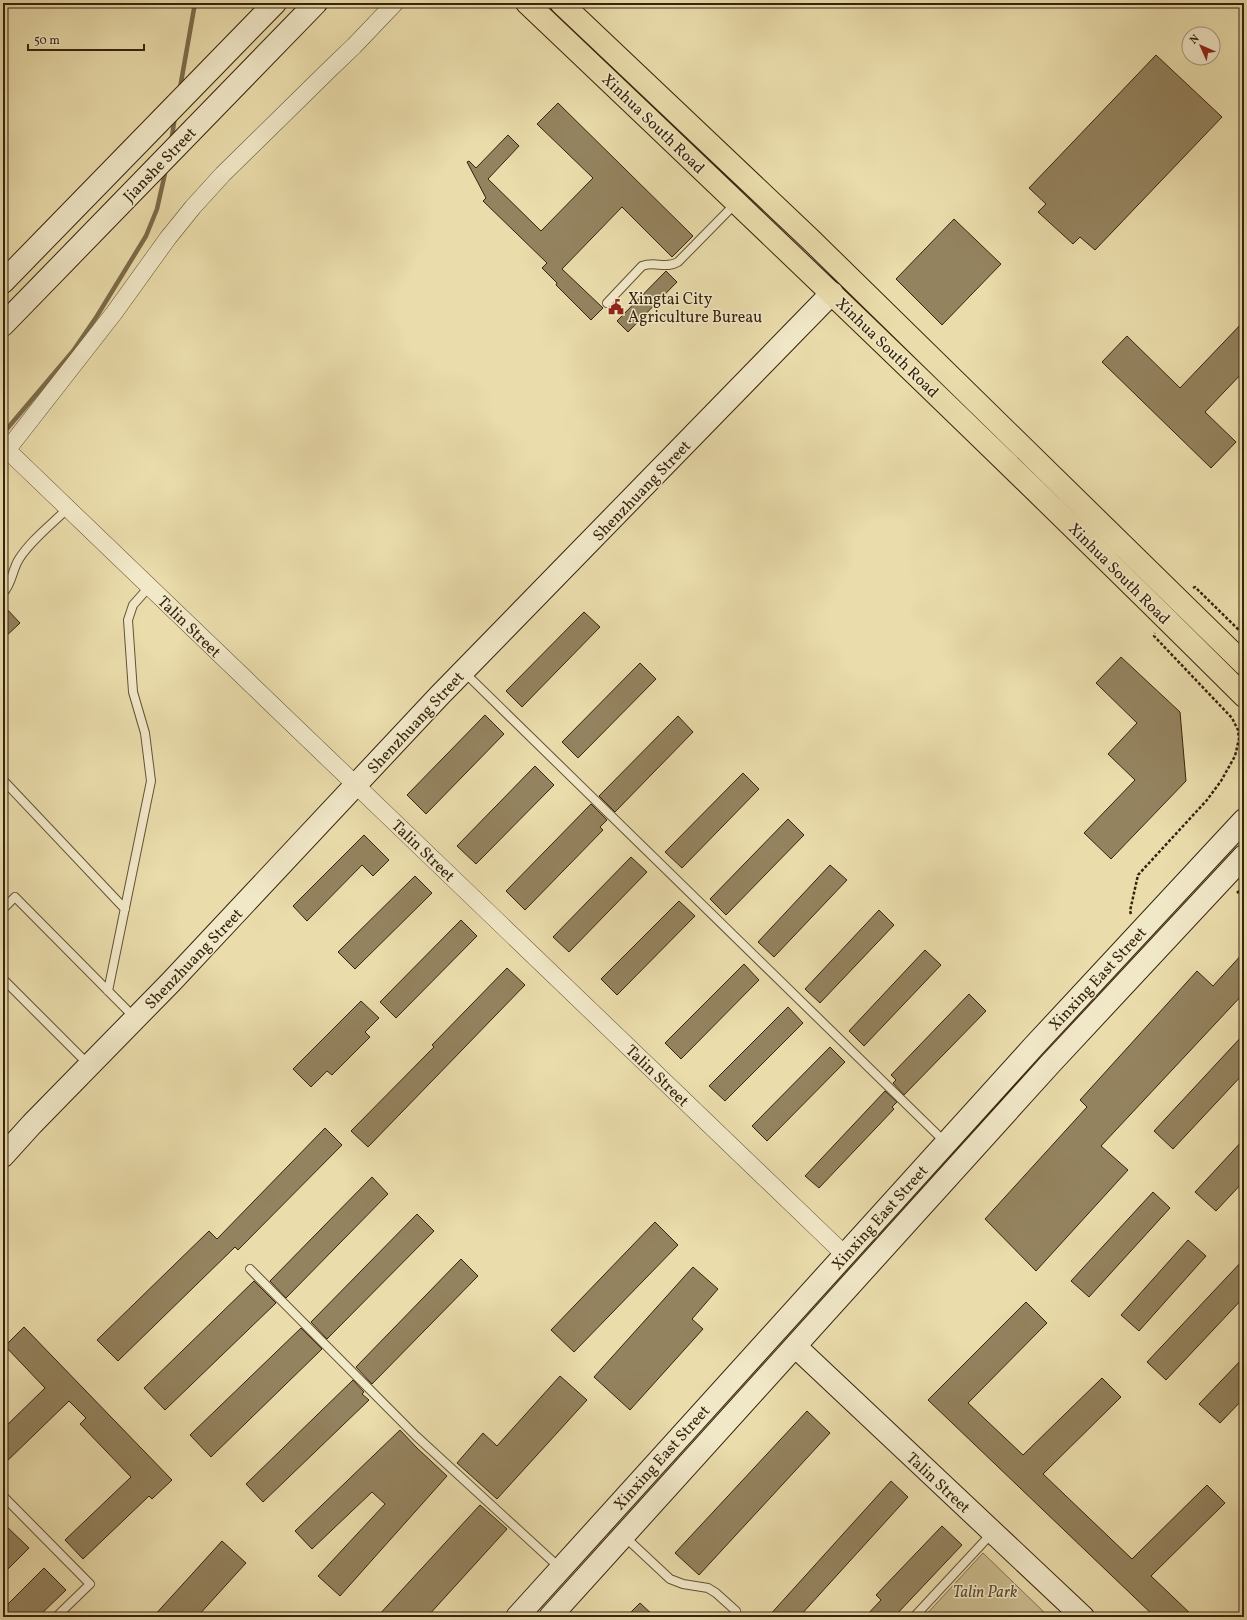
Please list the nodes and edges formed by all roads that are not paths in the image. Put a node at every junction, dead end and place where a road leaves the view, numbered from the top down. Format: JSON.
{"nodes":[{"id":1,"x":275,"y":3,"type":"edge"},
{"id":2,"x":316,"y":3,"type":"edge"},
{"id":3,"x":395,"y":3,"type":"edge"},
{"id":4,"x":527,"y":3,"type":"edge"},
{"id":5,"x":561,"y":3,"type":"edge"},
{"id":6,"x":737,"y":202,"type":"junction"},
{"id":7,"x":3,"y":282,"type":"edge"},
{"id":8,"x":832,"y":293,"type":"junction"},
{"id":9,"x":607,"y":303,"type":"dead end"},
{"id":10,"x":3,"y":325,"type":"edge"},
{"id":11,"x":5,"y":448,"type":"edge"},
{"id":12,"x":67,"y":509,"type":"junction"},
{"id":13,"x":149,"y":588,"type":"junction"},
{"id":14,"x":3,"y":593,"type":"edge"},
{"id":15,"x":1244,"y":664,"type":"edge"},
{"id":16,"x":463,"y":671,"type":"junction"},
{"id":17,"x":1244,"y":696,"type":"edge"},
{"id":18,"x":3,"y":780,"type":"edge"},
{"id":19,"x":356,"y":785,"type":"junction"},
{"id":20,"x":1244,"y":820,"type":"edge"},
{"id":21,"x":1244,"y":856,"type":"edge"},
{"id":22,"x":3,"y":909,"type":"edge"},
{"id":23,"x":125,"y":909,"type":"junction"},
{"id":24,"x":3,"y":980,"type":"edge"},
{"id":25,"x":108,"y":991,"type":"junction"},
{"id":26,"x":135,"y":1018,"type":"junction"},
{"id":27,"x":89,"y":1065,"type":"junction"},
{"id":28,"x":946,"y":1143,"type":"junction"},
{"id":29,"x":3,"y":1156,"type":"edge"},
{"id":30,"x":845,"y":1255,"type":"junction"},
{"id":31,"x":250,"y":1269,"type":"dead end"},
{"id":32,"x":795,"y":1346,"type":"junction"},
{"id":33,"x":3,"y":1496,"type":"edge"},
{"id":34,"x":993,"y":1532,"type":"junction"},
{"id":35,"x":623,"y":1536,"type":"junction"},
{"id":36,"x":560,"y":1569,"type":"junction"},
{"id":37,"x":736,"y":1611,"type":"dead end"},
{"id":38,"x":56,"y":1617,"type":"edge"},
{"id":39,"x":517,"y":1617,"type":"edge"},
{"id":40,"x":550,"y":1617,"type":"edge"},
{"id":41,"x":914,"y":1617,"type":"edge"},
{"id":42,"x":1083,"y":1617,"type":"edge"}],
"edges":[{"from":1,"to":7,"type":"street","name":"Jianshe Street"},
{"from":2,"to":10,"type":"street","name":"Jianshe Street"},
{"from":3,"to":11,"type":"street"},
{"from":4,"to":6,"type":"main road","name":"Xinhua South Road"},
{"from":5,"to":15,"type":"main road","name":"Xinhua South Road"},
{"from":6,"to":8,"type":"main road","name":"Xinhua South Road"},
{"from":6,"to":9,"type":"lane"},
{"from":8,"to":16,"type":"street","name":"Shenzhuang Street"},
{"from":8,"to":17,"type":"main road","name":"Xinhua South Road"},
{"from":11,"to":12,"type":"street","name":"Talin Street"},
{"from":12,"to":13,"type":"street","name":"Talin Street"},
{"from":12,"to":14,"type":"lane"},
{"from":13,"to":19,"type":"street","name":"Talin Street"},
{"from":13,"to":23,"type":"lane"},
{"from":16,"to":19,"type":"street","name":"Shenzhuang Street"},
{"from":16,"to":28,"type":"lane"},
{"from":18,"to":23,"type":"lane"},
{"from":19,"to":26,"type":"street","name":"Shenzhuang Street"},
{"from":19,"to":30,"type":"street","name":"Talin Street"},
{"from":20,"to":28,"type":"street","name":"Xinxing East Street"},
{"from":21,"to":32,"type":"street","name":"Xinxing East Street"},
{"from":22,"to":25,"type":"lane"},
{"from":23,"to":25,"type":"lane"},
{"from":24,"to":27,"type":"lane"},
{"from":25,"to":26,"type":"lane"},
{"from":26,"to":27,"type":"street","name":"Shenzhuang Street"},
{"from":27,"to":29,"type":"street","name":"Shenzhuang Street"},
{"from":28,"to":30,"type":"street","name":"Xinxing East Street"},
{"from":30,"to":36,"type":"street","name":"Xinxing East Street"},
{"from":31,"to":36,"type":"lane"},
{"from":32,"to":34,"type":"street","name":"Talin Street"},
{"from":32,"to":35,"type":"street","name":"Xinxing East Street"},
{"from":33,"to":38,"type":"lane"},
{"from":34,"to":41,"type":"lane"},
{"from":34,"to":42,"type":"street","name":"Talin Street"},
{"from":35,"to":37,"type":"lane"},
{"from":35,"to":40,"type":"street","name":"Xinxing East Street"},
{"from":36,"to":39,"type":"street","name":"Xinxing East Street"}]}
